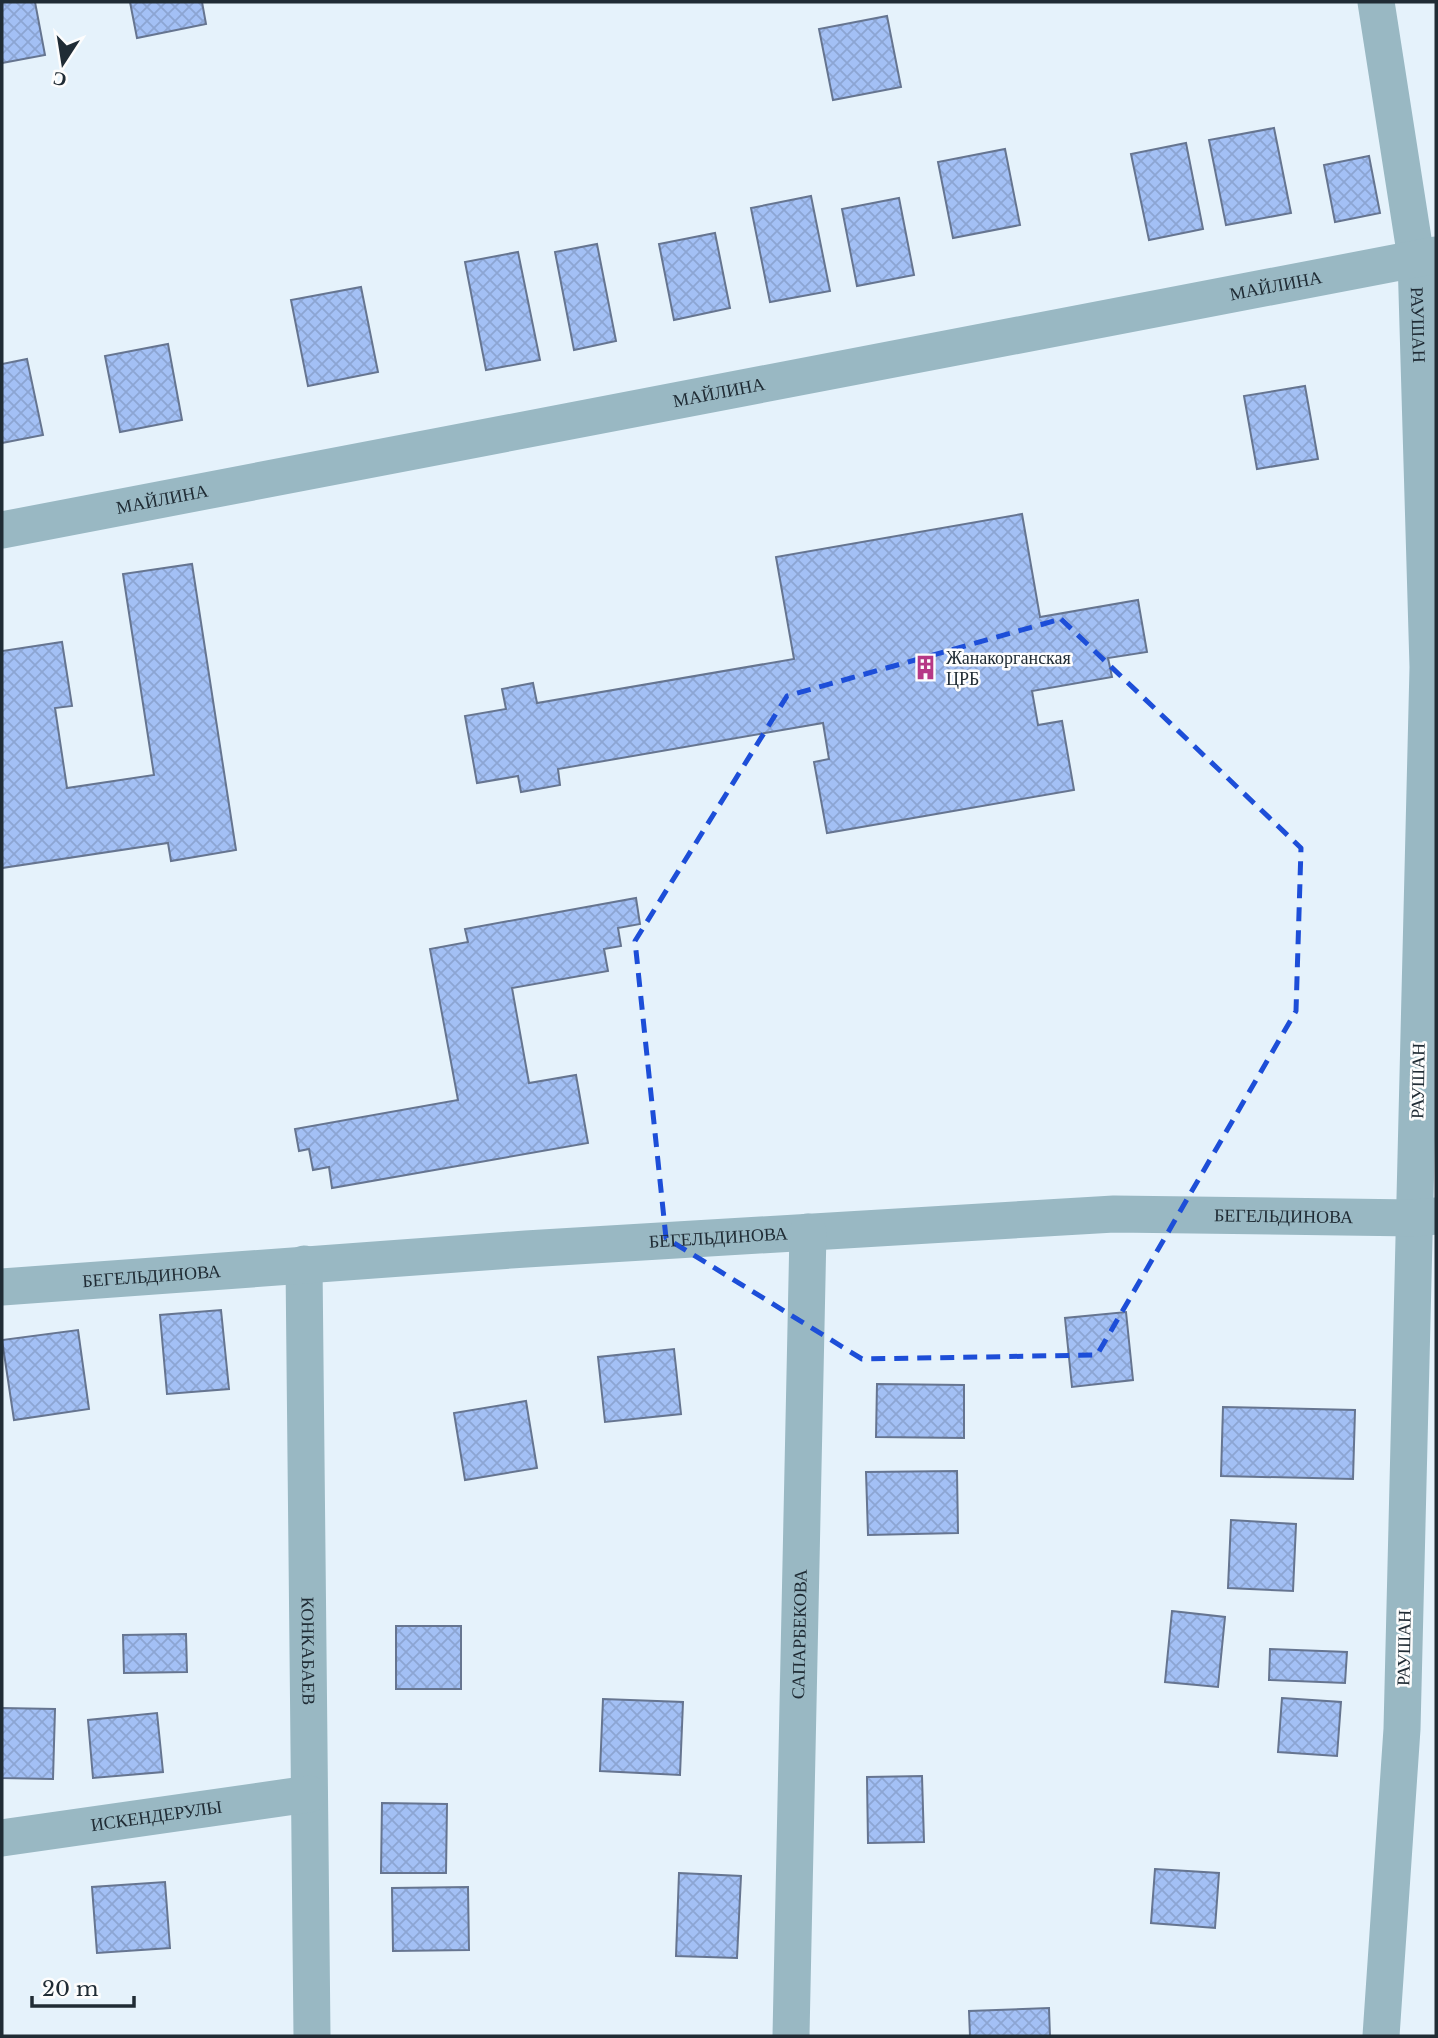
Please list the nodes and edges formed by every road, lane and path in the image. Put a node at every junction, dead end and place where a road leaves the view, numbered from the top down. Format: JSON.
{"nodes":[{"id":1,"x":1376,"y":2,"type":"edge"},
{"id":2,"x":1426,"y":257,"type":"edge"},
{"id":3,"x":2,"y":530,"type":"edge"},
{"id":4,"x":1426,"y":1217,"type":"edge"},
{"id":5,"x":808,"y":1232,"type":"junction"},
{"id":6,"x":304,"y":1264,"type":"junction"},
{"id":7,"x":2,"y":1287,"type":"edge"},
{"id":8,"x":309,"y":1794,"type":"junction"},
{"id":9,"x":2,"y":1838,"type":"edge"},
{"id":10,"x":312,"y":2036,"type":"edge"},
{"id":11,"x":791,"y":2036,"type":"edge"},
{"id":12,"x":1381,"y":2036,"type":"edge"}],
"edges":[{"from":1,"to":2,"type":"street","name":"РАУШАН"},
{"from":2,"to":3,"type":"street","name":"МАЙЛИНА"},
{"from":2,"to":4,"type":"street","name":"РАУШАН"},
{"from":4,"to":5,"type":"street","name":"БЕГЕЛЬДИНОВА"},
{"from":4,"to":12,"type":"street","name":"РАУШАН"},
{"from":5,"to":6,"type":"street","name":"БЕГЕЛЬДИНОВА"},
{"from":5,"to":11,"type":"street","name":"САПАРБЕКОВА"},
{"from":6,"to":7,"type":"street","name":"БЕГЕЛЬДИНОВА"},
{"from":6,"to":8,"type":"street","name":"КОНКАБАЕВ"},
{"from":8,"to":9,"type":"street","name":"ИСКЕНДЕРУЛЫ"},
{"from":8,"to":10,"type":"street","name":"КОНКАБАЕВ"}]}
